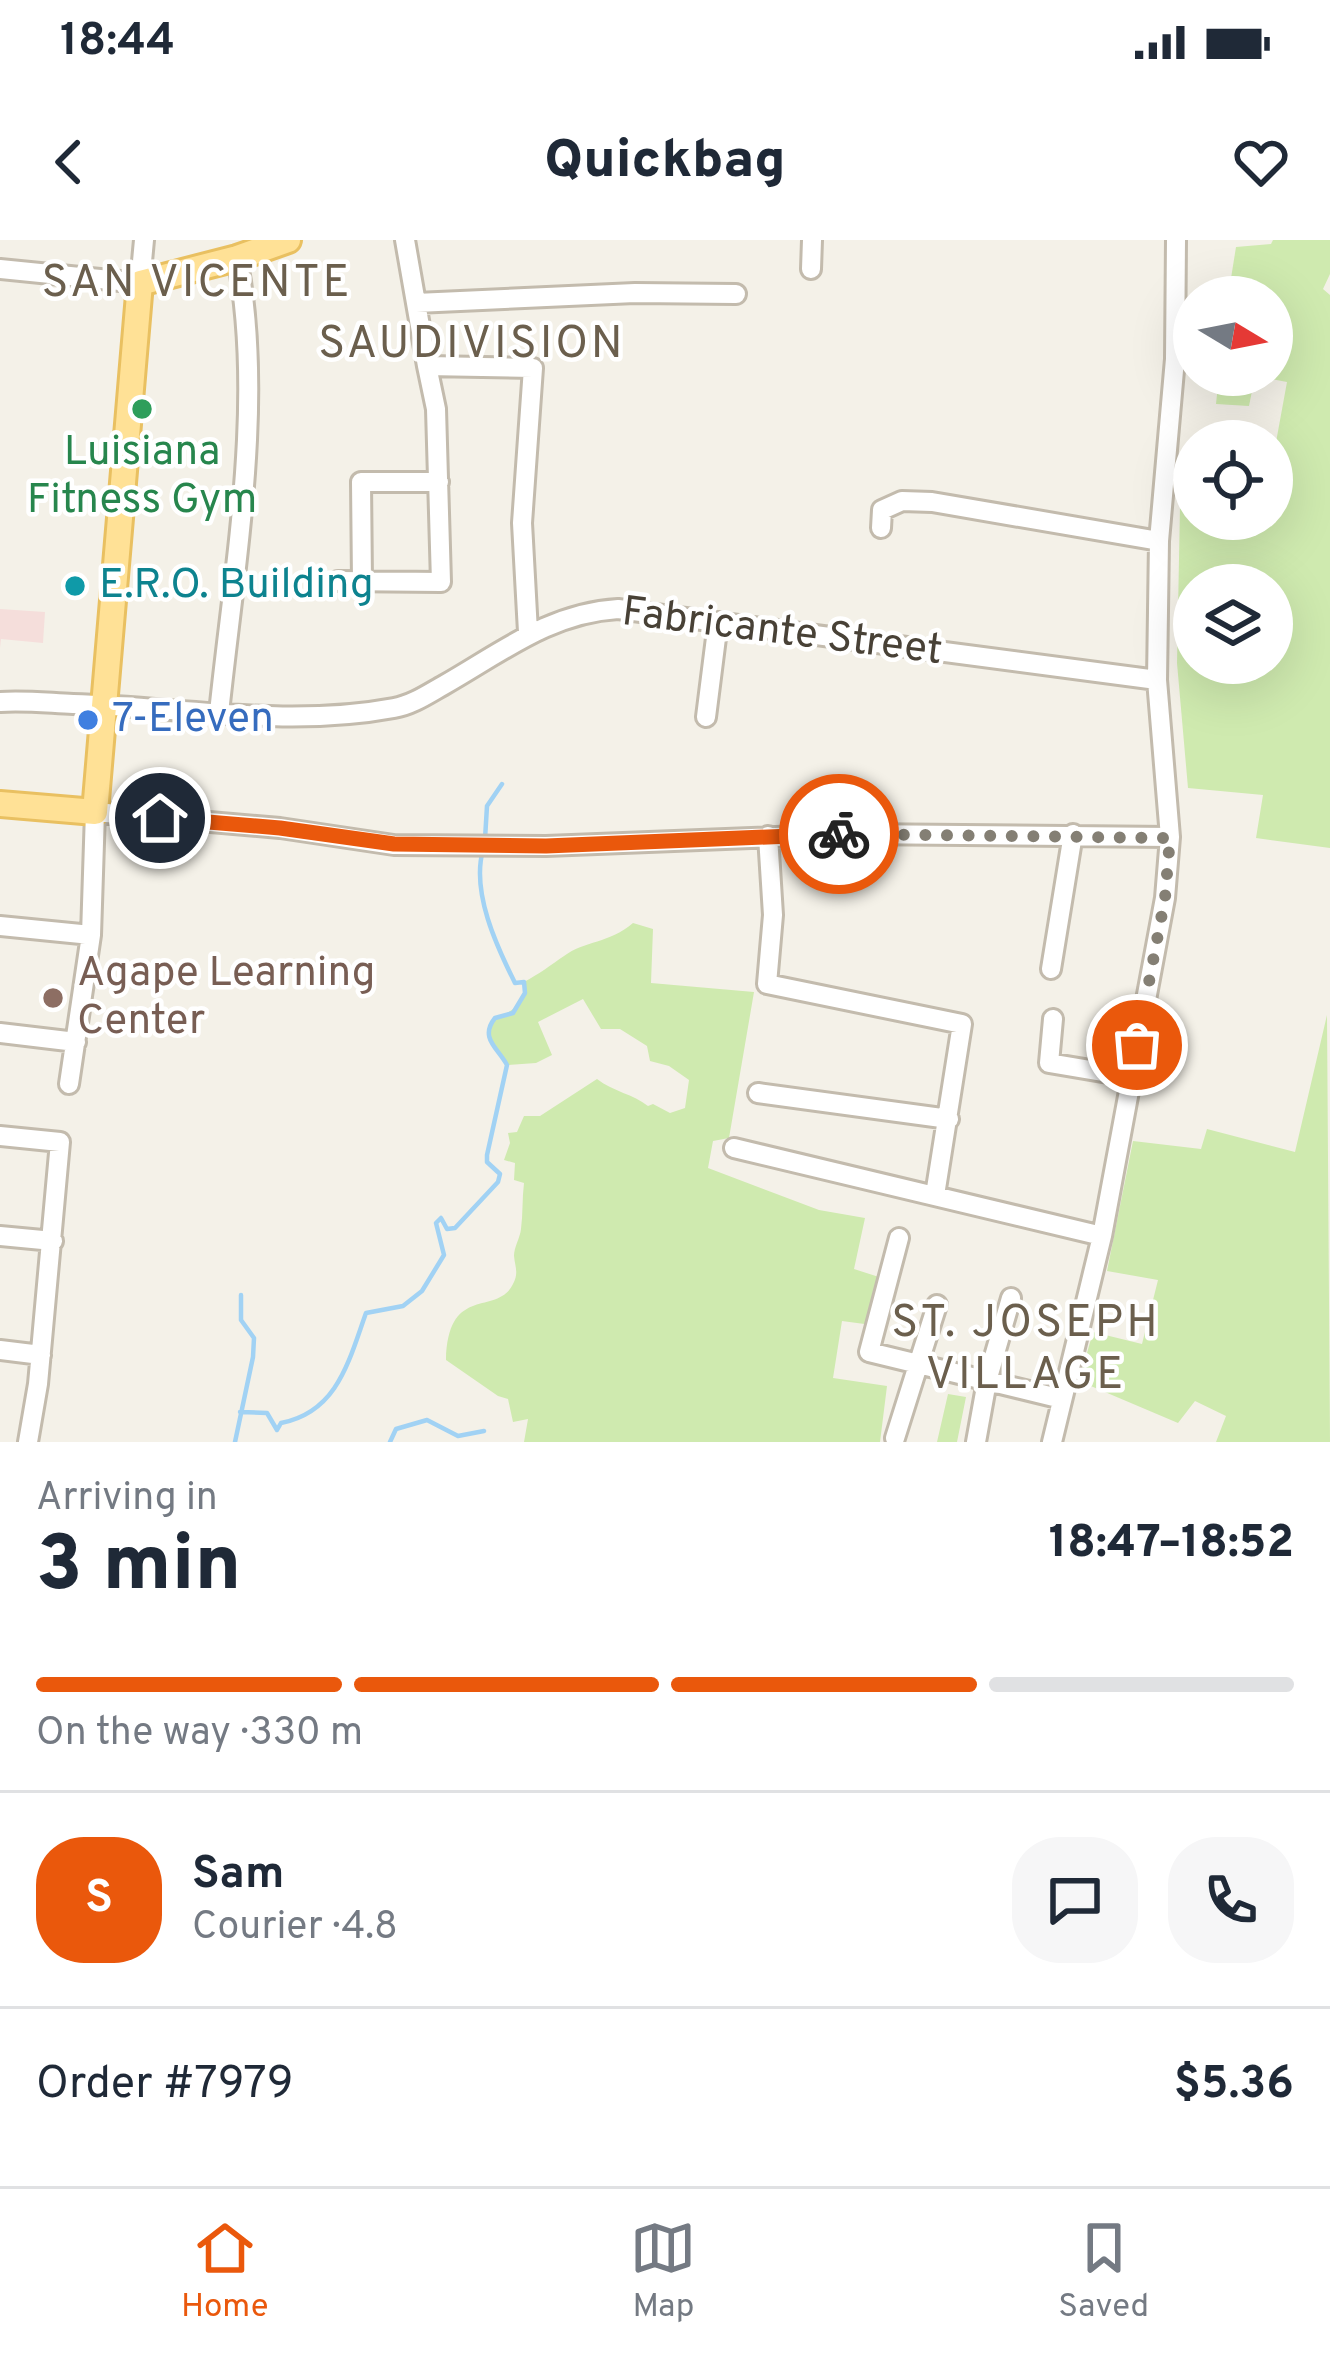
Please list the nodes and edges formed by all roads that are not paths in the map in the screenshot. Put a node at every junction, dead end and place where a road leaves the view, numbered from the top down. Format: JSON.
{"nodes":[{"id":1,"x":144,"y":240,"type":"edge"},
{"id":2,"x":288,"y":240,"type":"edge"},
{"id":3,"x":405,"y":240,"type":"edge"},
{"id":4,"x":812,"y":240,"type":"edge"},
{"id":5,"x":1176,"y":240,"type":"edge"},
{"id":6,"x":237,"y":258,"type":"junction"},
{"id":7,"x":0,"y":269,"type":"edge"},
{"id":8,"x":811,"y":269,"type":"dead end"},
{"id":9,"x":140,"y":283,"type":"junction"},
{"id":10,"x":736,"y":295,"type":"dead end"},
{"id":11,"x":416,"y":303,"type":"junction"},
{"id":12,"x":428,"y":366,"type":"junction"},
{"id":13,"x":440,"y":482,"type":"junction"},
{"id":14,"x":881,"y":528,"type":"dead end"},
{"id":15,"x":1159,"y":541,"type":"junction"},
{"id":16,"x":338,"y":581,"type":"dead end"},
{"id":17,"x":362,"y":581,"type":"junction"},
{"id":18,"x":718,"y":622,"type":"junction"},
{"id":19,"x":528,"y":632,"type":"junction"},
{"id":20,"x":1157,"y":680,"type":"junction"},
{"id":21,"x":0,"y":702,"type":"edge"},
{"id":22,"x":104,"y":705,"type":"junction"},
{"id":23,"x":219,"y":713,"type":"junction"},
{"id":24,"x":706,"y":717,"type":"dead end"},
{"id":25,"x":0,"y":804,"type":"edge"},
{"id":26,"x":95,"y":812,"type":"junction"},
{"id":27,"x":1073,"y":834,"type":"junction"},
{"id":28,"x":769,"y":836,"type":"junction"},
{"id":29,"x":1170,"y":838,"type":"junction"},
{"id":30,"x":0,"y":926,"type":"edge"},
{"id":31,"x":91,"y":935,"type":"junction"},
{"id":32,"x":1051,"y":969,"type":"dead end"},
{"id":33,"x":1054,"y":1018,"type":"dead end"},
{"id":34,"x":0,"y":1033,"type":"edge"},
{"id":35,"x":76,"y":1042,"type":"junction"},
{"id":36,"x":1132,"y":1077,"type":"junction"},
{"id":37,"x":69,"y":1084,"type":"dead end"},
{"id":38,"x":758,"y":1094,"type":"dead end"},
{"id":39,"x":949,"y":1119,"type":"junction"},
{"id":40,"x":0,"y":1136,"type":"edge"},
{"id":41,"x":734,"y":1148,"type":"dead end"},
{"id":42,"x":934,"y":1195,"type":"junction"},
{"id":43,"x":0,"y":1236,"type":"edge"},
{"id":44,"x":1102,"y":1236,"type":"junction"},
{"id":45,"x":899,"y":1238,"type":"dead end"},
{"id":46,"x":53,"y":1241,"type":"junction"},
{"id":47,"x":1011,"y":1298,"type":"dead end"},
{"id":48,"x":938,"y":1306,"type":"dead end"},
{"id":49,"x":0,"y":1350,"type":"edge"},
{"id":50,"x":41,"y":1355,"type":"junction"},
{"id":51,"x":919,"y":1363,"type":"junction"},
{"id":52,"x":987,"y":1382,"type":"junction"},
{"id":53,"x":1062,"y":1399,"type":"junction"},
{"id":54,"x":895,"y":1438,"type":"dead end"},
{"id":55,"x":28,"y":1442,"type":"edge"},
{"id":56,"x":976,"y":1442,"type":"edge"},
{"id":57,"x":1052,"y":1442,"type":"edge"}],
"edges":[{"from":1,"to":9,"type":"street"},
{"from":2,"to":6,"type":"main road"},
{"from":3,"to":11,"type":"street"},
{"from":4,"to":8,"type":"street"},
{"from":5,"to":15,"type":"street"},
{"from":6,"to":9,"type":"main road"},
{"from":6,"to":23,"type":"street"},
{"from":7,"to":9,"type":"street"},
{"from":9,"to":22,"type":"main road"},
{"from":10,"to":11,"type":"street"},
{"from":11,"to":12,"type":"street"},
{"from":12,"to":13,"type":"street"},
{"from":12,"to":19,"type":"street"},
{"from":13,"to":17,"type":"street"},
{"from":13,"to":17,"type":"street"},
{"from":14,"to":15,"type":"street"},
{"from":15,"to":20,"type":"street"},
{"from":16,"to":17,"type":"street"},
{"from":18,"to":19,"type":"street","name":"Fabricante Street"},
{"from":18,"to":20,"type":"street","name":"Fabricante Street"},
{"from":18,"to":24,"type":"street"},
{"from":19,"to":23,"type":"street","name":"Fabricante Street"},
{"from":20,"to":29,"type":"street"},
{"from":21,"to":22,"type":"street","name":"Fabricante Street"},
{"from":22,"to":23,"type":"street","name":"Fabricante Street"},
{"from":22,"to":26,"type":"main road"},
{"from":25,"to":26,"type":"main road"},
{"from":26,"to":28,"type":"street"},
{"from":26,"to":31,"type":"street"},
{"from":27,"to":28,"type":"street"},
{"from":27,"to":29,"type":"street"},
{"from":27,"to":32,"type":"street"},
{"from":28,"to":39,"type":"street"},
{"from":29,"to":36,"type":"street"},
{"from":30,"to":31,"type":"street"},
{"from":31,"to":35,"type":"street"},
{"from":33,"to":36,"type":"street"},
{"from":34,"to":35,"type":"street"},
{"from":35,"to":37,"type":"street"},
{"from":36,"to":44,"type":"street"},
{"from":38,"to":39,"type":"street"},
{"from":39,"to":42,"type":"street"},
{"from":40,"to":46,"type":"street"},
{"from":41,"to":42,"type":"street"},
{"from":42,"to":44,"type":"street"},
{"from":43,"to":46,"type":"street"},
{"from":44,"to":53,"type":"street"},
{"from":45,"to":51,"type":"street"},
{"from":46,"to":50,"type":"street"},
{"from":47,"to":52,"type":"street"},
{"from":48,"to":51,"type":"street"},
{"from":49,"to":50,"type":"street"},
{"from":50,"to":55,"type":"street"},
{"from":51,"to":52,"type":"street"},
{"from":51,"to":54,"type":"street"},
{"from":52,"to":53,"type":"street"},
{"from":52,"to":56,"type":"street"},
{"from":53,"to":57,"type":"street"}]}
